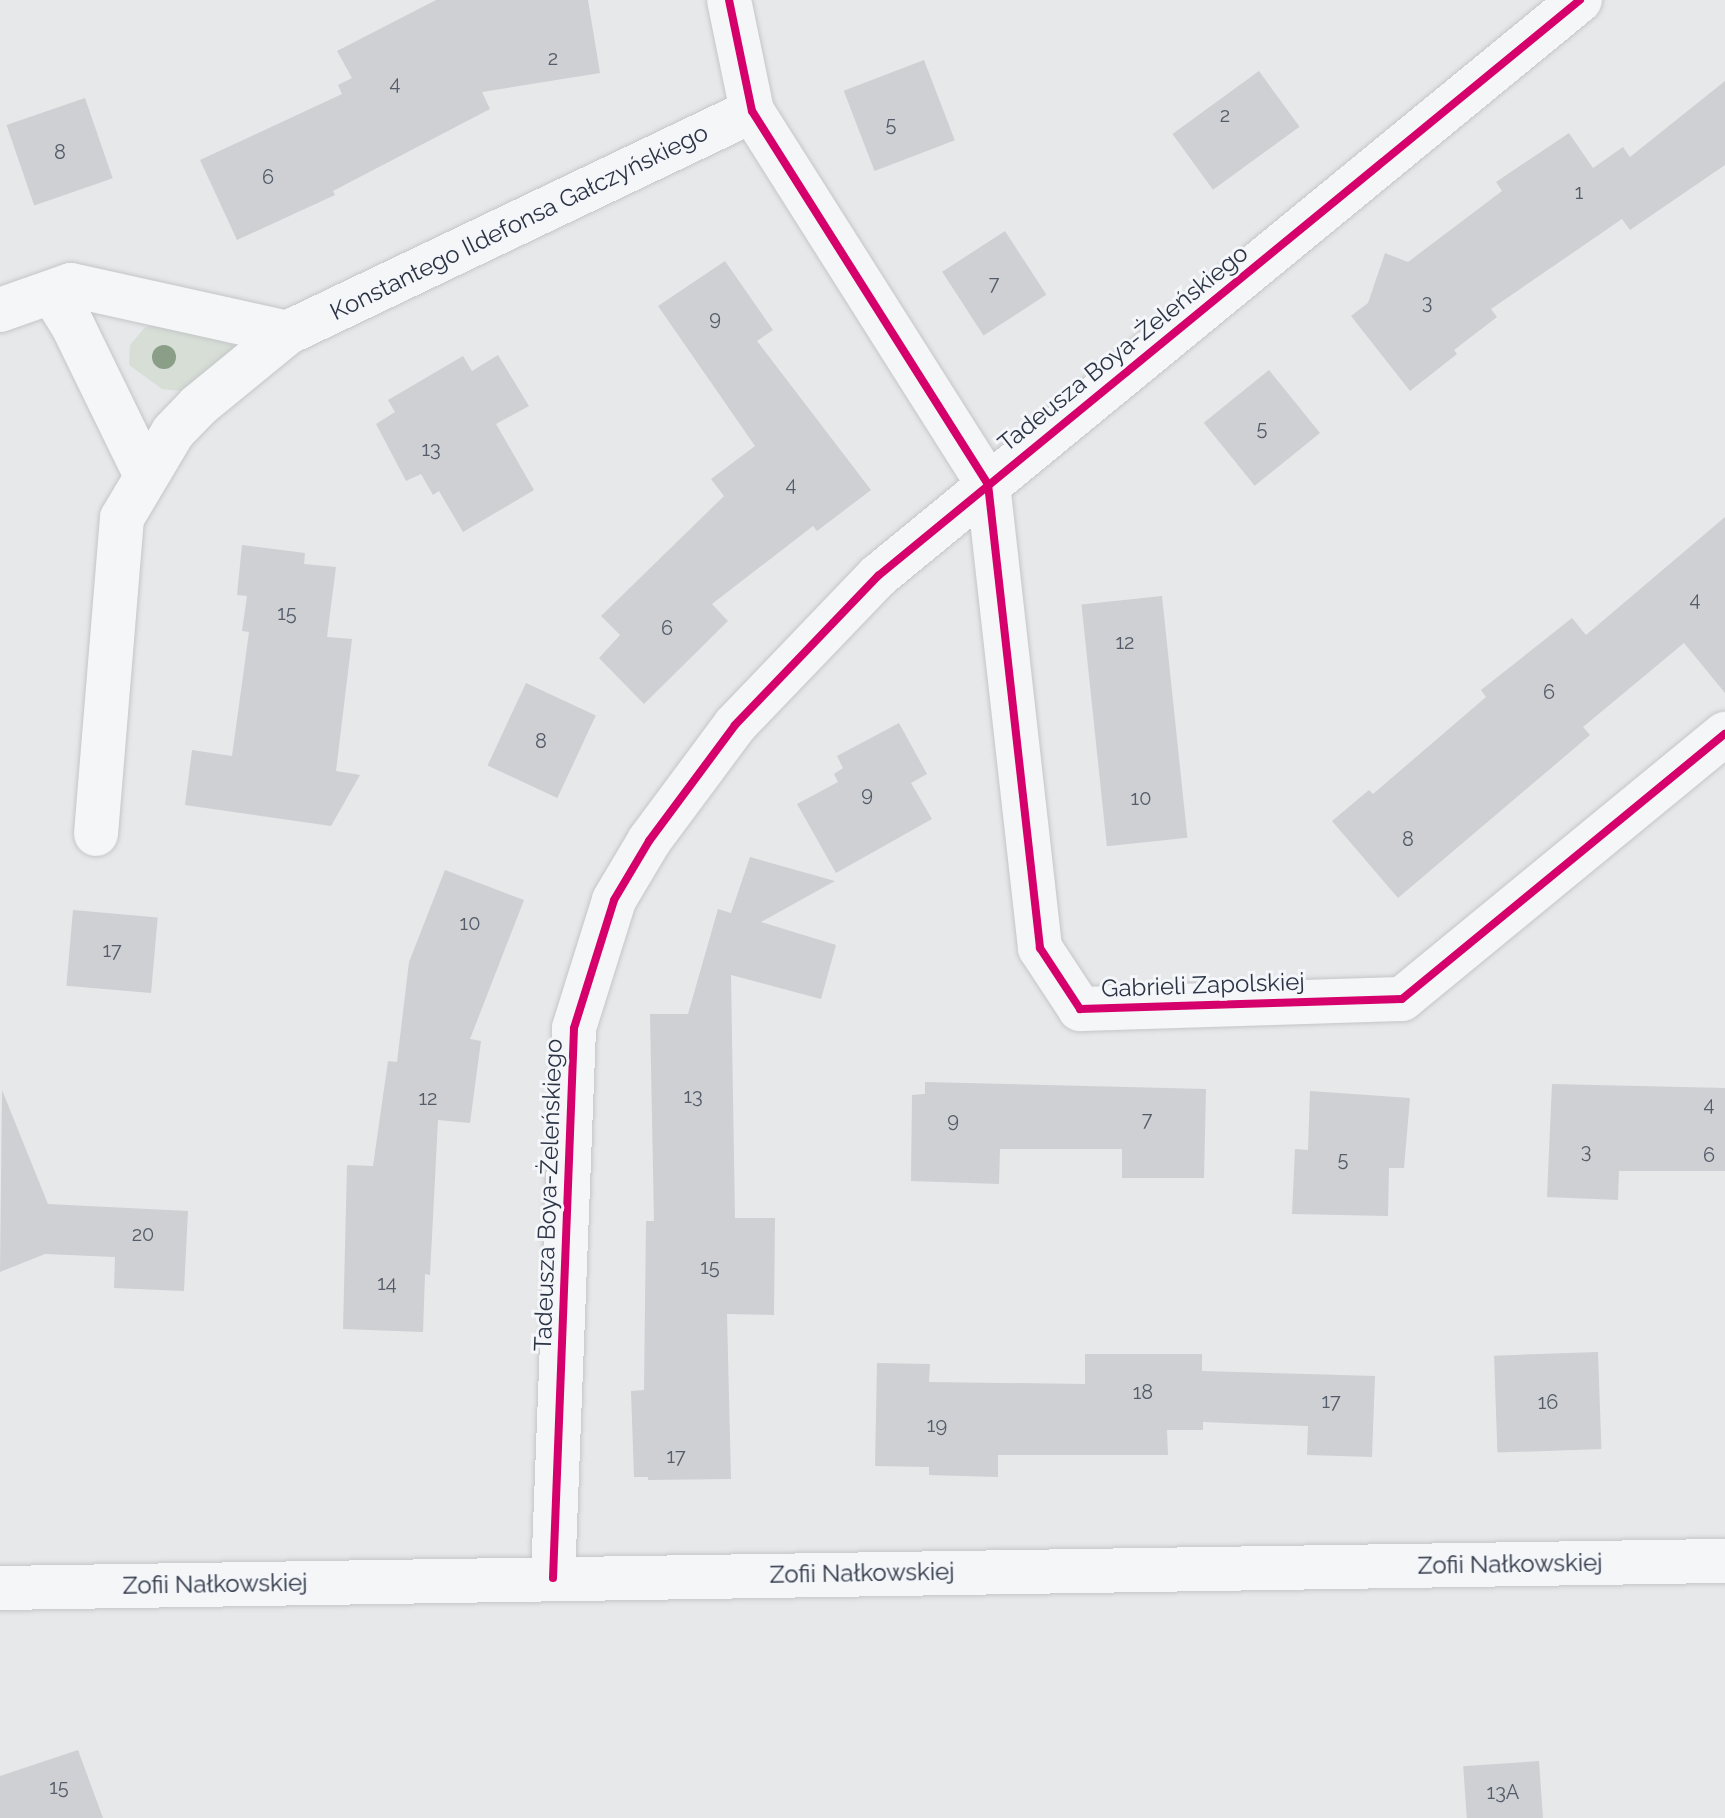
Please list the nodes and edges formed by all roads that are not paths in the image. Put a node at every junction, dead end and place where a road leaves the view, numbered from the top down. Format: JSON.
{"nodes":[{"id":1,"x":729,"y":0,"type":"edge"},
{"id":2,"x":1580,"y":0,"type":"edge"},
{"id":3,"x":752,"y":111,"type":"junction"},
{"id":4,"x":53,"y":294,"type":"junction"},
{"id":5,"x":0,"y":310,"type":"edge"},
{"id":6,"x":287,"y":333,"type":"junction"},
{"id":7,"x":146,"y":476,"type":"junction"},
{"id":8,"x":988,"y":484,"type":"junction"},
{"id":9,"x":1725,"y":734,"type":"edge"},
{"id":10,"x":96,"y":834,"type":"dead end"},
{"id":11,"x":1725,"y":1561,"type":"edge"},
{"id":12,"x":553,"y":1578,"type":"junction"},
{"id":13,"x":0,"y":1588,"type":"edge"}],
"edges":[{"from":1,"to":3,"type":"street"},
{"from":2,"to":8,"type":"street","name":"Tadeusza Boya-Żeleńskiego"},
{"from":3,"to":6,"type":"street","name":"Konstantego Ildefonsa Gałczyńskiego"},
{"from":3,"to":8,"type":"street"},
{"from":4,"to":5,"type":"street"},
{"from":4,"to":6,"type":"street"},
{"from":4,"to":7,"type":"street"},
{"from":6,"to":7,"type":"street","name":"Konstantego Ildefonsa Gałczyńskiego"},
{"from":7,"to":10,"type":"street","name":"Konstantego Ildefonsa Gałczyńskiego"},
{"from":8,"to":9,"type":"street","name":"Gabrieli Zapolskiej"},
{"from":8,"to":12,"type":"street","name":"Tadeusza Boya-Żeleńskiego"},
{"from":11,"to":12,"type":"street","name":"Zofii Nałkowskiej"},
{"from":12,"to":13,"type":"street","name":"Zofii Nałkowskiej"}]}
